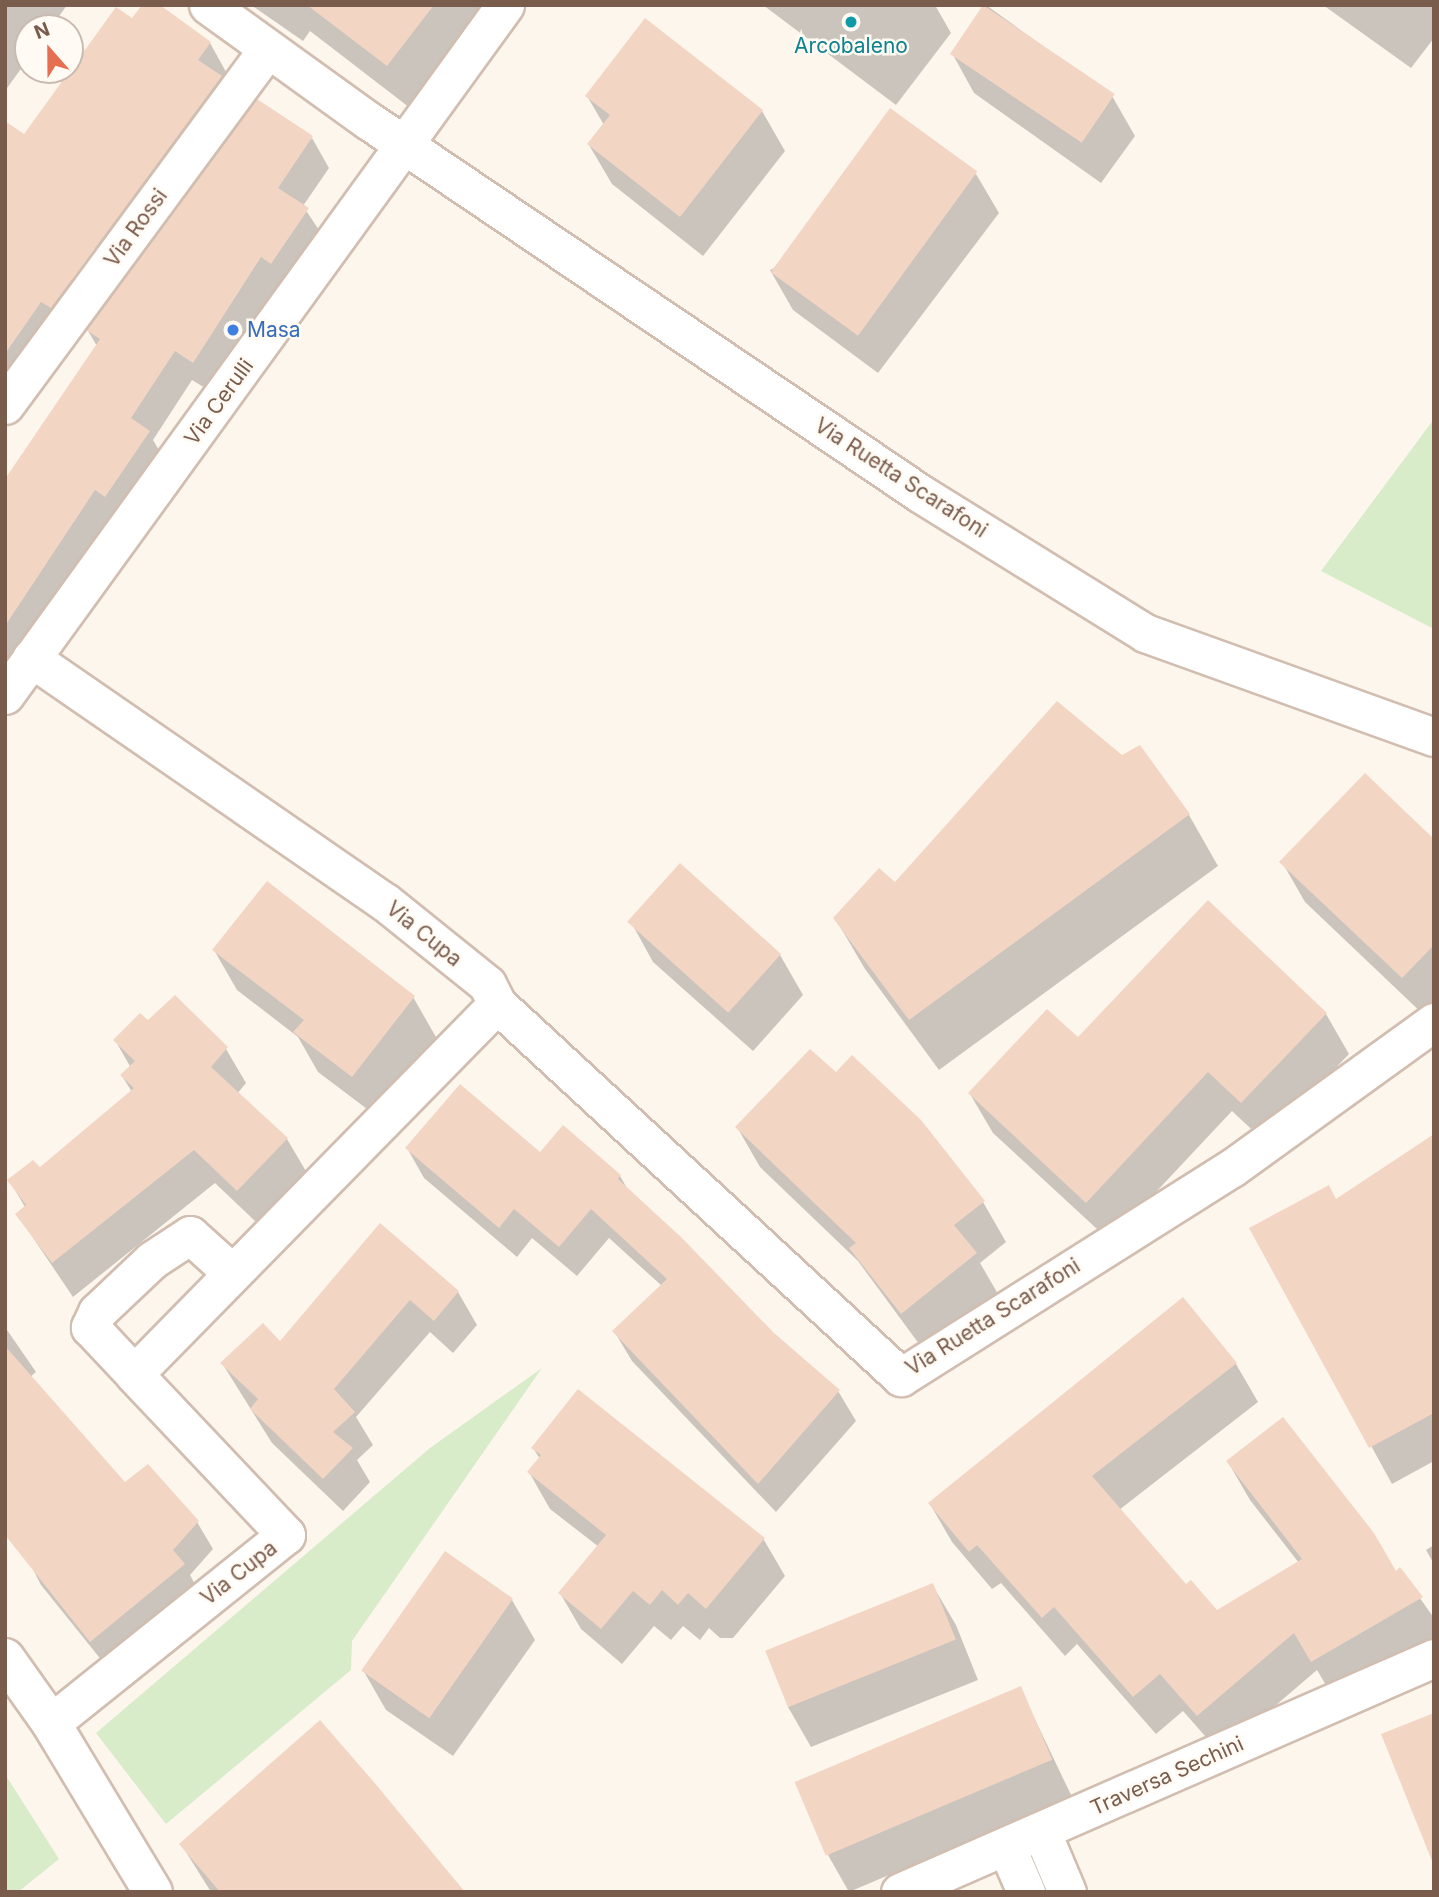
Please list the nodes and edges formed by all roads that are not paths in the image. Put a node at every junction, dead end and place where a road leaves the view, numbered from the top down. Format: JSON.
{"nodes":[{"id":1,"x":208,"y":5,"type":"edge"},
{"id":2,"x":505,"y":5,"type":"edge"},
{"id":3,"x":266,"y":51,"type":"junction"},
{"id":4,"x":406,"y":145,"type":"junction"},
{"id":5,"x":5,"y":405,"type":"edge"},
{"id":6,"x":31,"y":658,"type":"junction"},
{"id":7,"x":5,"y":695,"type":"edge"},
{"id":8,"x":1434,"y":737,"type":"edge"},
{"id":9,"x":497,"y":1004,"type":"junction"},
{"id":10,"x":1434,"y":1022,"type":"edge"},
{"id":11,"x":231,"y":1272,"type":"junction"},
{"id":12,"x":134,"y":1374,"type":"junction"},
{"id":13,"x":5,"y":1658,"type":"edge"},
{"id":14,"x":1434,"y":1658,"type":"edge"},
{"id":15,"x":51,"y":1723,"type":"junction"},
{"id":16,"x":1042,"y":1833,"type":"junction"},
{"id":17,"x":1007,"y":1848,"type":"junction"},
{"id":18,"x":153,"y":1892,"type":"edge"},
{"id":19,"x":900,"y":1892,"type":"edge"},
{"id":20,"x":1026,"y":1892,"type":"edge"},
{"id":21,"x":1067,"y":1892,"type":"edge"}],
"edges":[{"from":1,"to":3,"type":"street","name":"Via Ruetta Scarafoni"},
{"from":2,"to":4,"type":"street","name":"Via Cerulli"},
{"from":3,"to":4,"type":"street","name":"Via Ruetta Scarafoni"},
{"from":3,"to":5,"type":"street","name":"Via Rossi"},
{"from":4,"to":6,"type":"street","name":"Via Cerulli"},
{"from":4,"to":8,"type":"street","name":"Via Ruetta Scarafoni"},
{"from":6,"to":7,"type":"street","name":"Via Cerulli"},
{"from":6,"to":9,"type":"street","name":"Via Cupa"},
{"from":9,"to":10,"type":"street","name":"Via Ruetta Scarafoni"},
{"from":9,"to":11,"type":"street"},
{"from":11,"to":12,"type":"street"},
{"from":11,"to":12,"type":"street","name":"Via Cupa"},
{"from":12,"to":15,"type":"street","name":"Via Cupa"},
{"from":13,"to":15,"type":"street"},
{"from":14,"to":16,"type":"street","name":"Traversa Sechini"},
{"from":15,"to":18,"type":"street"},
{"from":16,"to":17,"type":"street","name":"Traversa Sechini"},
{"from":16,"to":21,"type":"street"},
{"from":17,"to":19,"type":"street","name":"Traversa Sechini"},
{"from":17,"to":20,"type":"street"}]}
